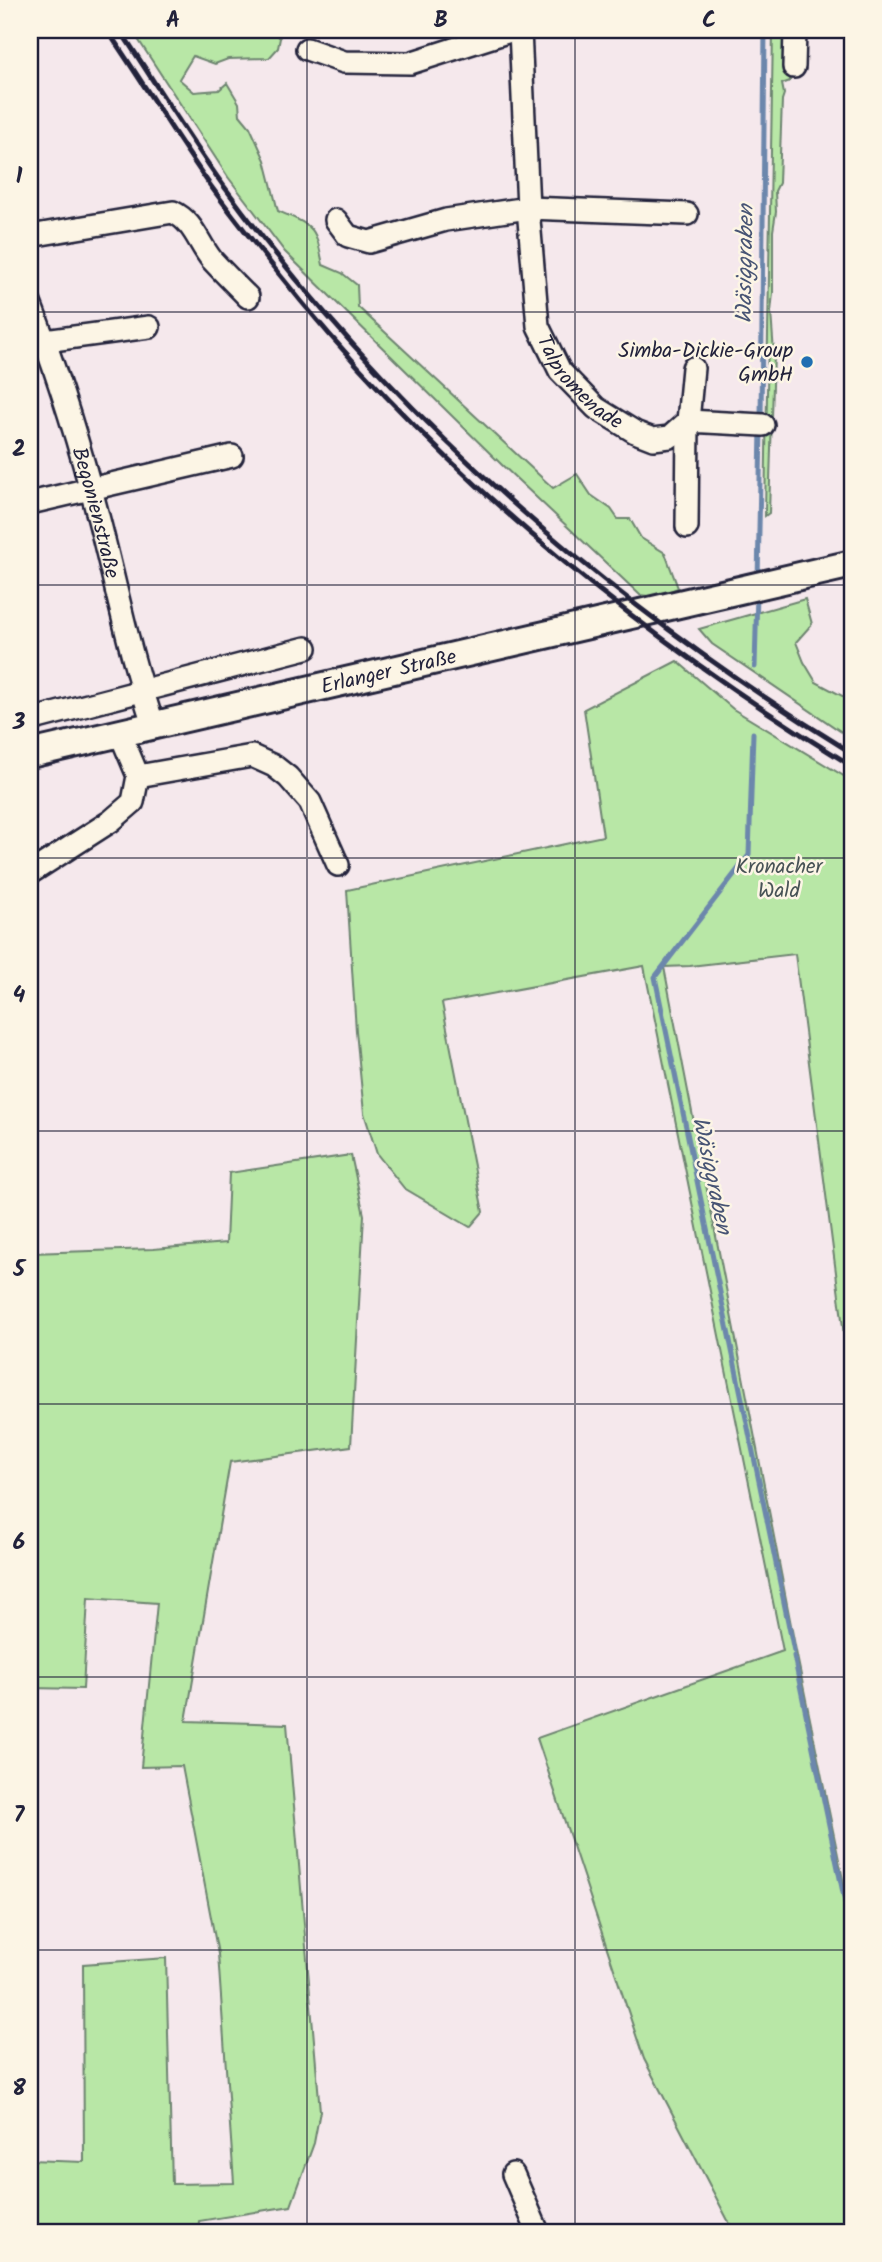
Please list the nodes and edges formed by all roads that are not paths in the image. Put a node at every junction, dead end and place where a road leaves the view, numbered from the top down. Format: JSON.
{"nodes":[{"id":1,"x":513,"y":30,"type":"edge"},
{"id":2,"x":520,"y":30,"type":"edge"},
{"id":3,"x":795,"y":30,"type":"edge"},
{"id":4,"x":307,"y":49,"type":"dead end"},
{"id":5,"x":794,"y":67,"type":"dead end"},
{"id":6,"x":528,"y":208,"type":"junction"},
{"id":7,"x":687,"y":214,"type":"dead end"},
{"id":8,"x":336,"y":220,"type":"dead end"},
{"id":9,"x":30,"y":236,"type":"edge"},
{"id":10,"x":248,"y":297,"type":"dead end"},
{"id":11,"x":30,"y":303,"type":"edge"},
{"id":12,"x":149,"y":327,"type":"dead end"},
{"id":13,"x":45,"y":341,"type":"junction"},
{"id":14,"x":693,"y":368,"type":"dead end"},
{"id":15,"x":688,"y":421,"type":"junction"},
{"id":16,"x":763,"y":425,"type":"dead end"},
{"id":17,"x":232,"y":456,"type":"dead end"},
{"id":18,"x":91,"y":489,"type":"junction"},
{"id":19,"x":30,"y":502,"type":"edge"},
{"id":20,"x":687,"y":527,"type":"dead end"},
{"id":21,"x":852,"y":564,"type":"edge"},
{"id":22,"x":306,"y":648,"type":"dead end"},
{"id":23,"x":142,"y":691,"type":"junction"},
{"id":24,"x":30,"y":720,"type":"edge"},
{"id":25,"x":154,"y":726,"type":"junction"},
{"id":26,"x":120,"y":733,"type":"junction"},
{"id":27,"x":30,"y":754,"type":"edge"},
{"id":28,"x":138,"y":776,"type":"junction"},
{"id":29,"x":338,"y":865,"type":"dead end"},
{"id":30,"x":30,"y":873,"type":"edge"},
{"id":31,"x":513,"y":2174,"type":"dead end"},
{"id":32,"x":538,"y":2232,"type":"edge"}],
"edges":[{"from":1,"to":4,"type":"street"},
{"from":2,"to":6,"type":"street","name":"Talpromenade"},
{"from":3,"to":5,"type":"street"},
{"from":6,"to":7,"type":"street"},
{"from":6,"to":8,"type":"street"},
{"from":6,"to":15,"type":"street","name":"Talpromenade"},
{"from":9,"to":10,"type":"street"},
{"from":11,"to":13,"type":"street","name":"Begonienstraße"},
{"from":12,"to":13,"type":"street"},
{"from":13,"to":18,"type":"street","name":"Begonienstraße"},
{"from":14,"to":15,"type":"street"},
{"from":15,"to":16,"type":"street"},
{"from":15,"to":20,"type":"street"},
{"from":17,"to":18,"type":"street"},
{"from":18,"to":19,"type":"street"},
{"from":18,"to":23,"type":"street","name":"Begonienstraße"},
{"from":21,"to":25,"type":"main road","name":"Erlanger Straße"},
{"from":22,"to":23,"type":"street","name":"Erlanger Straße"},
{"from":23,"to":24,"type":"street","name":"Erlanger Straße"},
{"from":23,"to":25,"type":"street","name":"Begonienstraße"},
{"from":25,"to":26,"type":"main road","name":"Erlanger Straße"},
{"from":26,"to":27,"type":"main road","name":"Erlanger Straße"},
{"from":26,"to":28,"type":"street"},
{"from":28,"to":29,"type":"street"},
{"from":28,"to":30,"type":"street"},
{"from":31,"to":32,"type":"street"}]}
